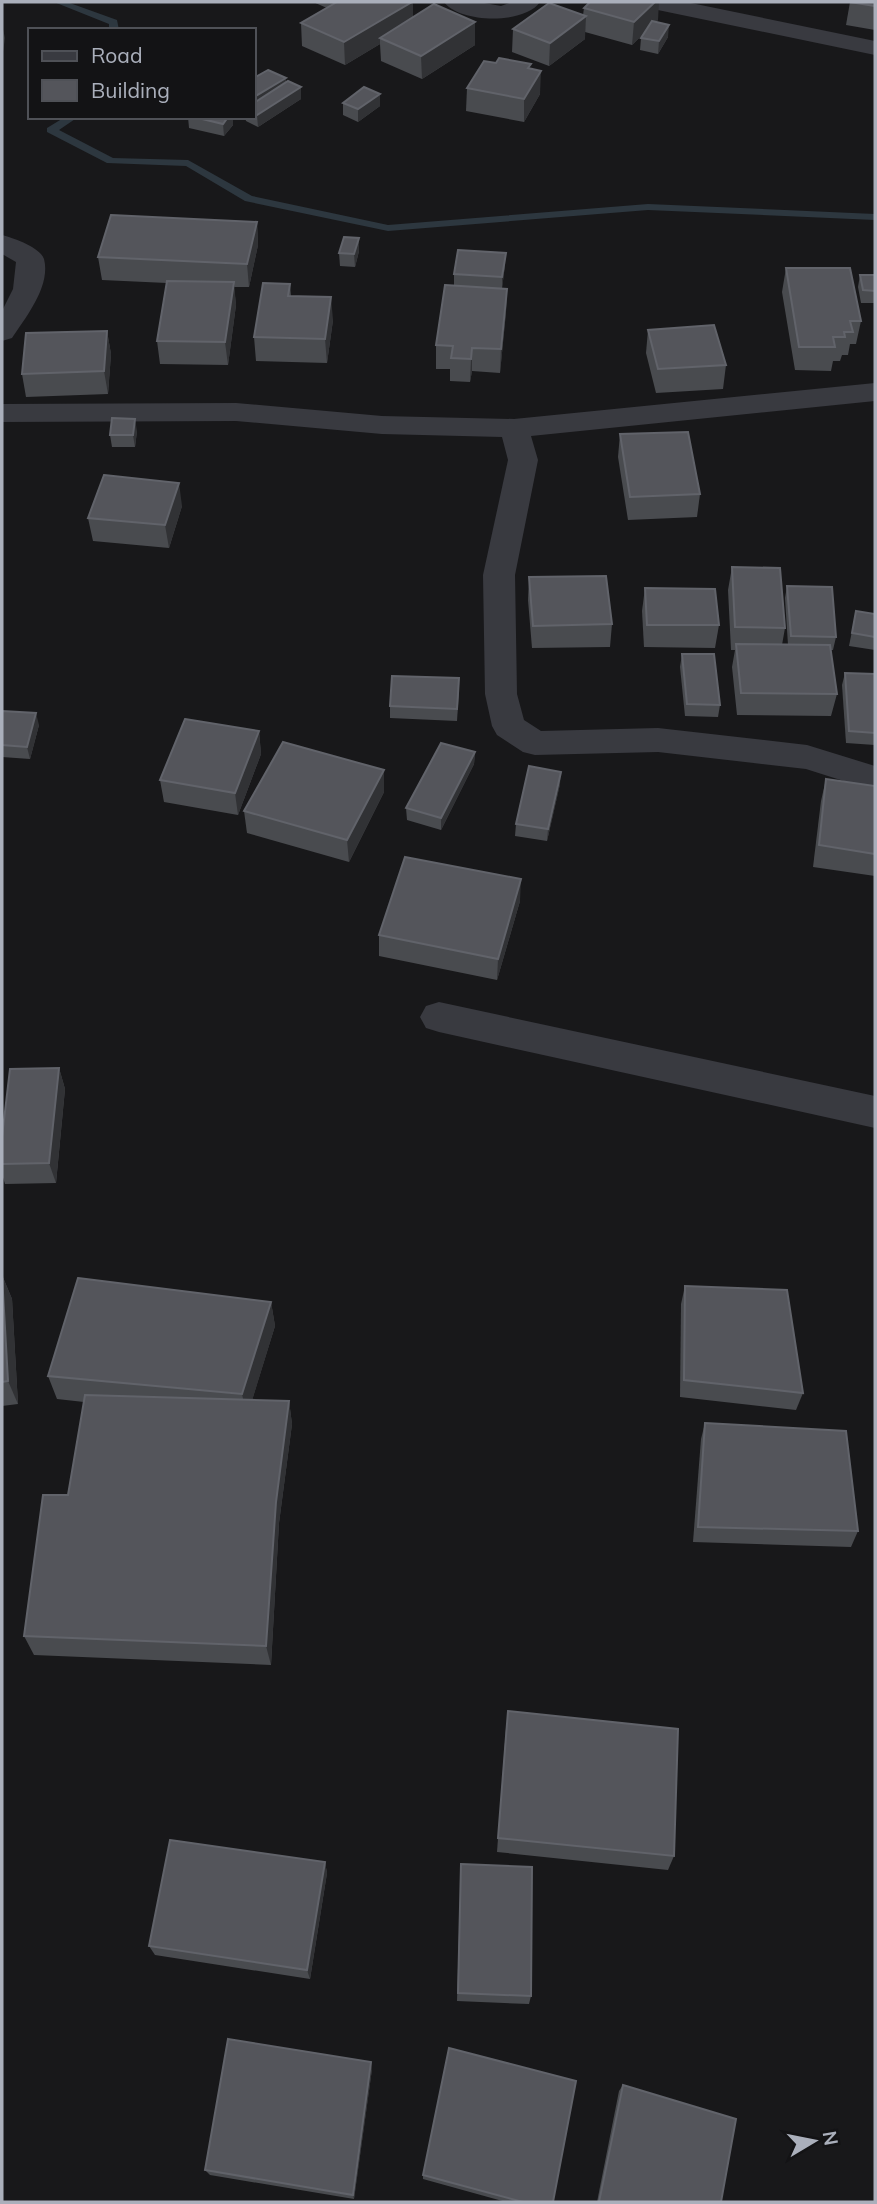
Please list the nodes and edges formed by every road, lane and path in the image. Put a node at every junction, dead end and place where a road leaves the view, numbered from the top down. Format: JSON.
{"nodes":[{"id":1,"x":457,"y":2,"type":"edge"},
{"id":2,"x":528,"y":2,"type":"edge"},
{"id":3,"x":653,"y":2,"type":"edge"},
{"id":4,"x":875,"y":48,"type":"edge"},
{"id":5,"x":2,"y":243,"type":"edge"},
{"id":6,"x":2,"y":332,"type":"edge"},
{"id":7,"x":875,"y":392,"type":"edge"},
{"id":8,"x":2,"y":413,"type":"edge"},
{"id":9,"x":514,"y":428,"type":"junction"},
{"id":10,"x":875,"y":778,"type":"edge"},
{"id":11,"x":439,"y":1017,"type":"dead end"},
{"id":12,"x":875,"y":1112,"type":"edge"}],
"edges":[{"from":1,"to":2,"type":"street"},
{"from":3,"to":4,"type":"street"},
{"from":5,"to":6,"type":"street"},
{"from":7,"to":9,"type":"street"},
{"from":8,"to":9,"type":"street"},
{"from":9,"to":10,"type":"street"},
{"from":11,"to":12,"type":"street"}]}
